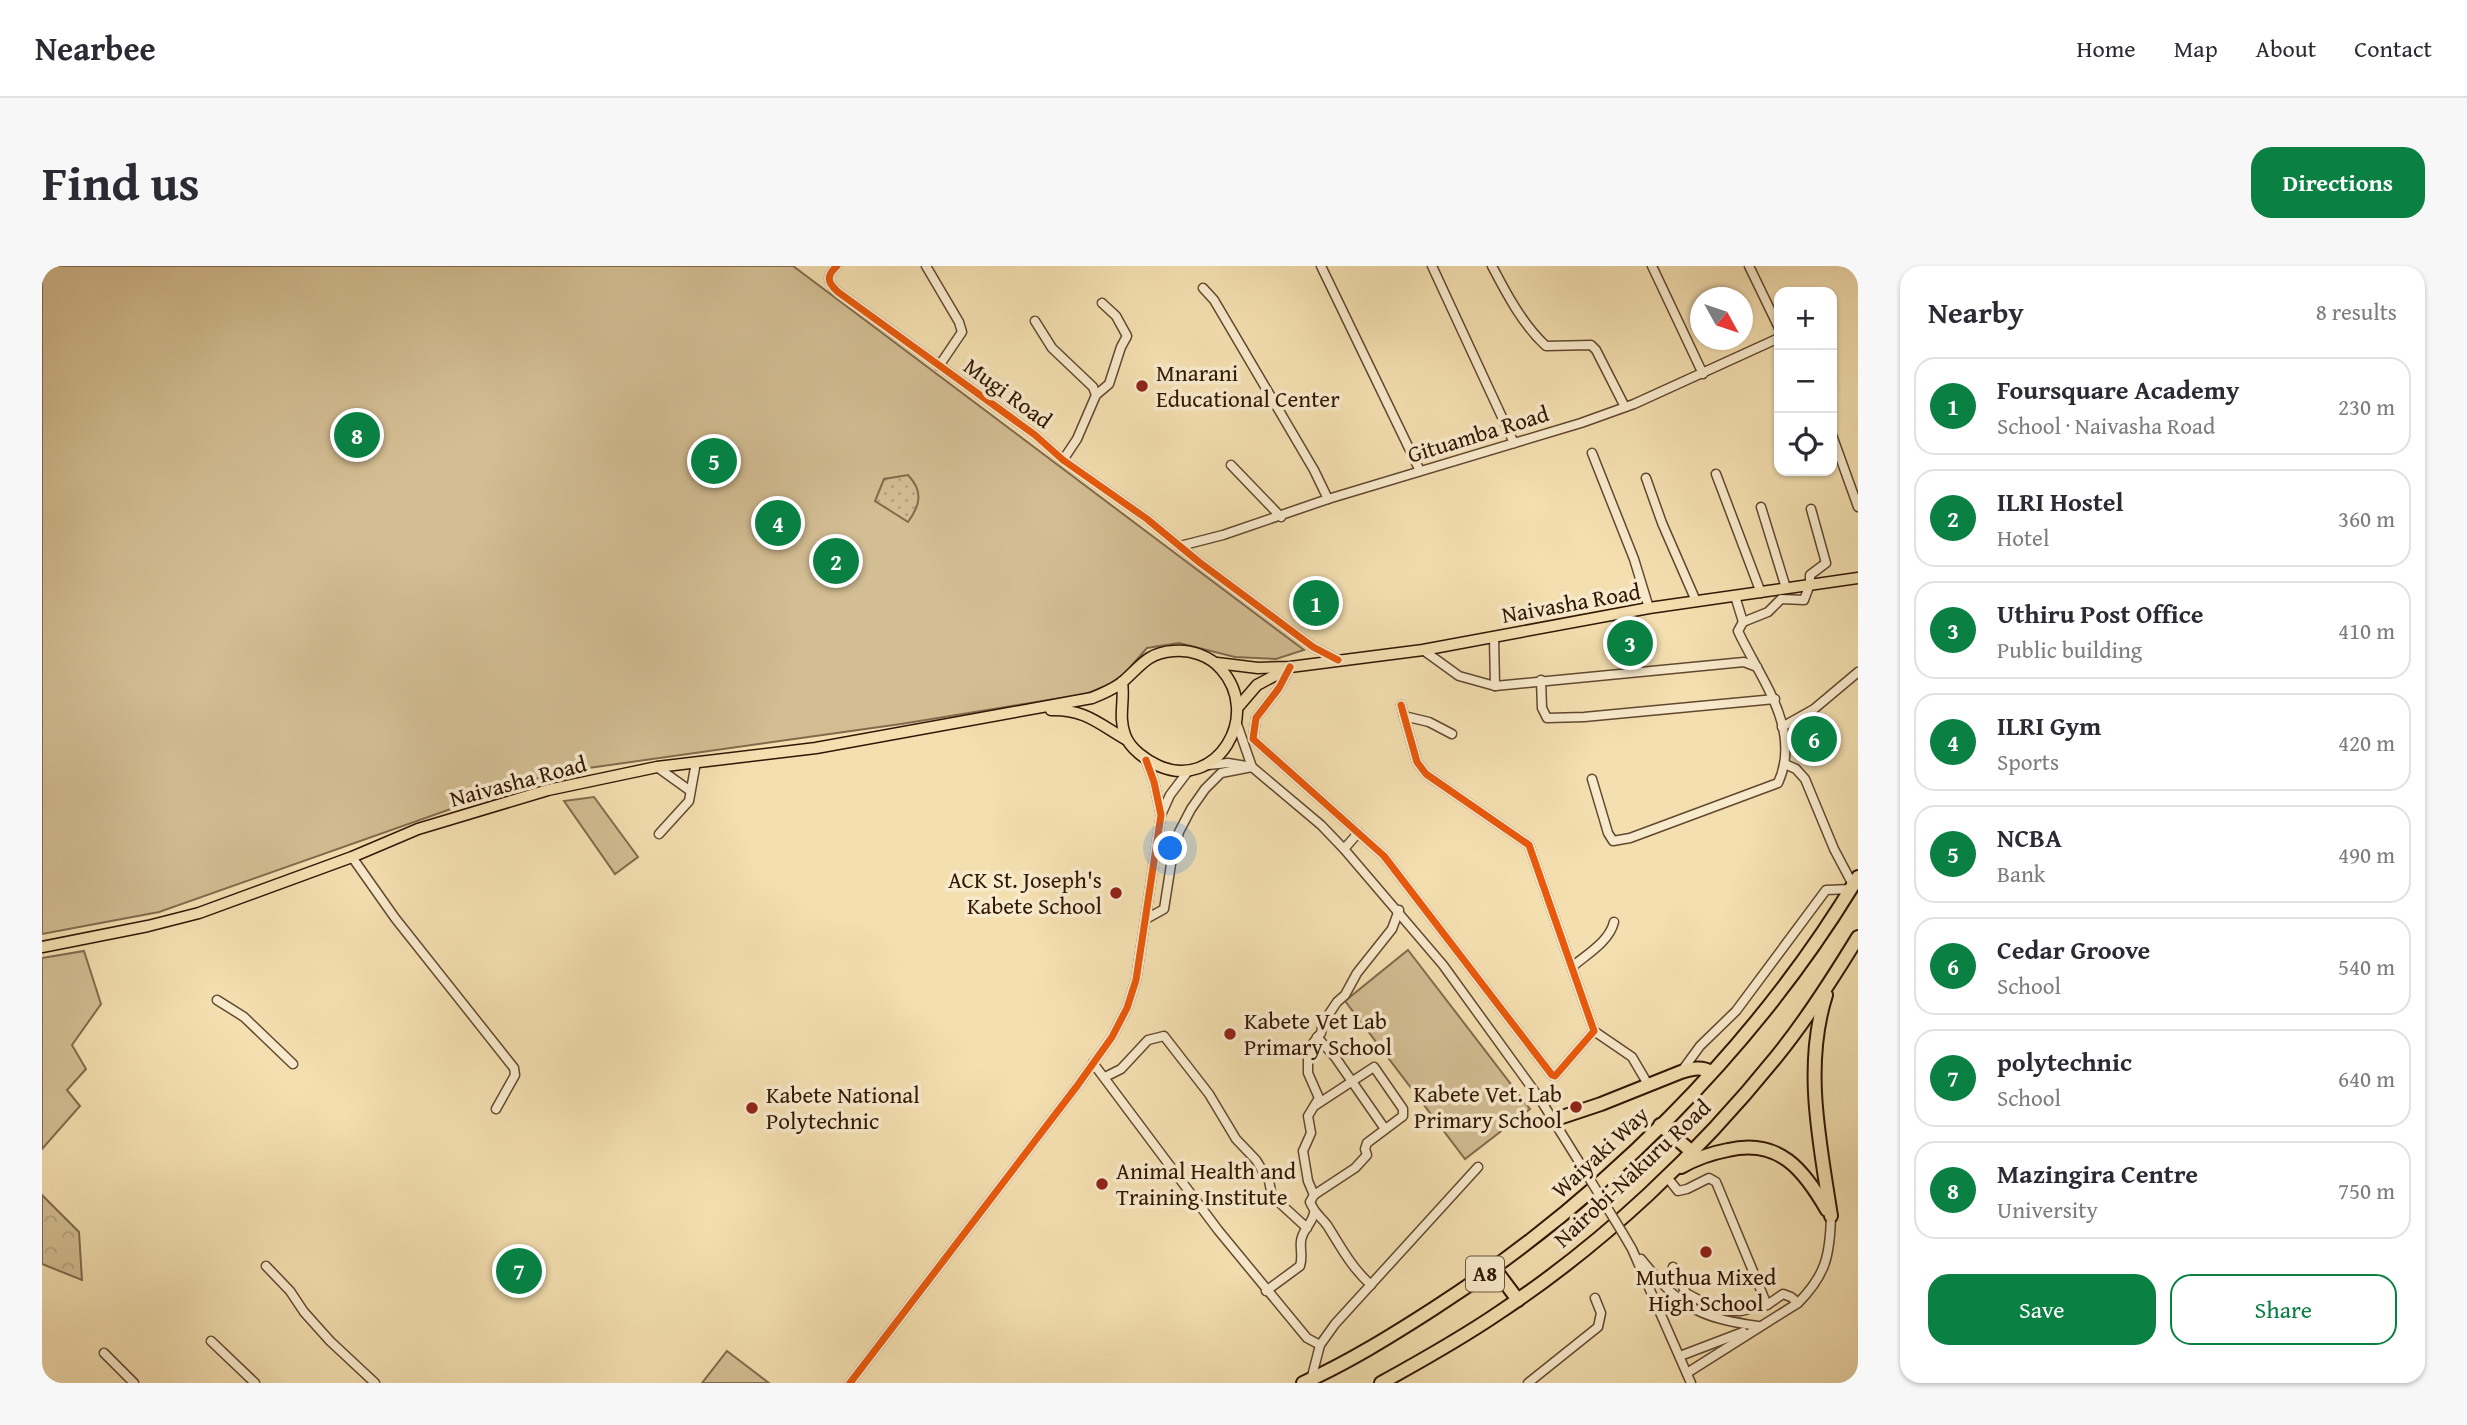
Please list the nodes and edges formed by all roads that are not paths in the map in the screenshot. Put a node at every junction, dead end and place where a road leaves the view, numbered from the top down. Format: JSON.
{"nodes":[{"id":1,"x":837,"y":266,"type":"edge"},
{"id":2,"x":926,"y":266,"type":"edge"},
{"id":3,"x":1321,"y":266,"type":"edge"},
{"id":4,"x":1432,"y":266,"type":"edge"},
{"id":5,"x":1492,"y":266,"type":"edge"},
{"id":6,"x":1652,"y":266,"type":"edge"},
{"id":7,"x":1749,"y":266,"type":"edge"},
{"id":8,"x":1203,"y":288,"type":"dead end"},
{"id":9,"x":1102,"y":303,"type":"dead end"},
{"id":10,"x":1774,"y":318,"type":"edge"},
{"id":11,"x":1035,"y":321,"type":"dead end"},
{"id":12,"x":1774,"y":340,"type":"edge"},
{"id":13,"x":939,"y":366,"type":"junction"},
{"id":14,"x":1703,"y":374,"type":"junction"},
{"id":15,"x":1096,"y":395,"type":"junction"},
{"id":16,"x":1625,"y":407,"type":"junction"},
{"id":17,"x":1514,"y":443,"type":"junction"},
{"id":18,"x":1837,"y":449,"type":"edge"},
{"id":19,"x":1591,"y":453,"type":"dead end"},
{"id":20,"x":1063,"y":460,"type":"junction"},
{"id":21,"x":1231,"y":465,"type":"dead end"},
{"id":22,"x":1420,"y":471,"type":"junction"},
{"id":23,"x":1716,"y":474,"type":"dead end"},
{"id":24,"x":1646,"y":478,"type":"dead end"},
{"id":25,"x":1328,"y":499,"type":"junction"},
{"id":26,"x":1760,"y":507,"type":"dead end"},
{"id":27,"x":1858,"y":507,"type":"edge"},
{"id":28,"x":1811,"y":509,"type":"dead end"},
{"id":29,"x":1281,"y":517,"type":"junction"},
{"id":30,"x":1180,"y":546,"type":"junction"},
{"id":31,"x":1858,"y":578,"type":"edge"},
{"id":32,"x":1810,"y":584,"type":"junction"},
{"id":33,"x":1786,"y":588,"type":"junction"},
{"id":34,"x":1761,"y":593,"type":"junction"},
{"id":35,"x":1735,"y":596,"type":"junction"},
{"id":36,"x":1696,"y":601,"type":"junction"},
{"id":37,"x":1649,"y":608,"type":"junction"},
{"id":38,"x":1743,"y":622,"type":"junction"},
{"id":39,"x":1494,"y":637,"type":"junction"},
{"id":40,"x":1423,"y":650,"type":"junction"},
{"id":41,"x":1338,"y":660,"type":"junction"},
{"id":42,"x":1216,"y":663,"type":"junction"},
{"id":43,"x":1293,"y":666,"type":"junction"},
{"id":44,"x":1757,"y":667,"type":"junction"},
{"id":45,"x":1858,"y":672,"type":"edge"},
{"id":46,"x":1541,"y":680,"type":"junction"},
{"id":47,"x":1122,"y":682,"type":"junction"},
{"id":48,"x":1495,"y":686,"type":"junction"},
{"id":49,"x":1775,"y":699,"type":"junction"},
{"id":50,"x":1401,"y":705,"type":"dead end"},
{"id":51,"x":1239,"y":706,"type":"junction"},
{"id":52,"x":1020,"y":711,"type":"junction"},
{"id":53,"x":1404,"y":716,"type":"junction"},
{"id":54,"x":1237,"y":724,"type":"junction"},
{"id":55,"x":1782,"y":727,"type":"junction"},
{"id":56,"x":1452,"y":734,"type":"dead end"},
{"id":57,"x":1127,"y":740,"type":"junction"},
{"id":58,"x":1146,"y":760,"type":"junction"},
{"id":59,"x":696,"y":762,"type":"junction"},
{"id":60,"x":1784,"y":764,"type":"junction"},
{"id":61,"x":1208,"y":765,"type":"junction"},
{"id":62,"x":657,"y":767,"type":"junction"},
{"id":63,"x":1252,"y":767,"type":"junction"},
{"id":64,"x":1189,"y":771,"type":"junction"},
{"id":65,"x":1592,"y":779,"type":"dead end"},
{"id":66,"x":690,"y":790,"type":"junction"},
{"id":67,"x":1161,"y":815,"type":"junction"},
{"id":68,"x":659,"y":834,"type":"dead end"},
{"id":69,"x":1358,"y":834,"type":"junction"},
{"id":70,"x":1344,"y":849,"type":"junction"},
{"id":71,"x":352,"y":856,"type":"junction"},
{"id":72,"x":1854,"y":884,"type":"edge"},
{"id":73,"x":1399,"y":910,"type":"junction"},
{"id":74,"x":1146,"y":919,"type":"junction"},
{"id":75,"x":1614,"y":922,"type":"dead end"},
{"id":76,"x":1858,"y":937,"type":"edge"},
{"id":77,"x":42,"y":947,"type":"edge"},
{"id":78,"x":1572,"y":967,"type":"junction"},
{"id":79,"x":1831,"y":981,"type":"junction"},
{"id":80,"x":217,"y":1000,"type":"dead end"},
{"id":81,"x":1594,"y":1031,"type":"junction"},
{"id":82,"x":1317,"y":1037,"type":"junction"},
{"id":83,"x":1093,"y":1063,"type":"junction"},
{"id":84,"x":293,"y":1064,"type":"dead end"},
{"id":85,"x":1681,"y":1072,"type":"junction"},
{"id":86,"x":1711,"y":1072,"type":"junction"},
{"id":87,"x":1105,"y":1077,"type":"junction"},
{"id":88,"x":1352,"y":1083,"type":"junction"},
{"id":89,"x":1649,"y":1086,"type":"junction"},
{"id":90,"x":1316,"y":1105,"type":"junction"},
{"id":91,"x":496,"y":1109,"type":"dead end"},
{"id":92,"x":1553,"y":1120,"type":"junction"},
{"id":93,"x":1660,"y":1125,"type":"junction"},
{"id":94,"x":1385,"y":1129,"type":"junction"},
{"id":95,"x":1691,"y":1152,"type":"junction"},
{"id":96,"x":1478,"y":1167,"type":"dead end"},
{"id":97,"x":1667,"y":1177,"type":"junction"},
{"id":98,"x":1314,"y":1195,"type":"junction"},
{"id":99,"x":1314,"y":1213,"type":"junction"},
{"id":100,"x":1831,"y":1216,"type":"junction"},
{"id":101,"x":1307,"y":1228,"type":"junction"},
{"id":102,"x":1632,"y":1249,"type":"junction"},
{"id":103,"x":266,"y":1266,"type":"dead end"},
{"id":104,"x":1673,"y":1267,"type":"dead end"},
{"id":105,"x":1494,"y":1268,"type":"junction"},
{"id":106,"x":1371,"y":1285,"type":"junction"},
{"id":107,"x":1266,"y":1291,"type":"junction"},
{"id":108,"x":1595,"y":1298,"type":"dead end"},
{"id":109,"x":1518,"y":1300,"type":"junction"},
{"id":110,"x":1798,"y":1303,"type":"junction"},
{"id":111,"x":1767,"y":1305,"type":"junction"},
{"id":112,"x":1758,"y":1326,"type":"junction"},
{"id":113,"x":211,"y":1341,"type":"dead end"},
{"id":114,"x":1320,"y":1345,"type":"junction"},
{"id":115,"x":104,"y":1353,"type":"dead end"},
{"id":116,"x":1680,"y":1356,"type":"junction"},
{"id":117,"x":1687,"y":1373,"type":"junction"},
{"id":118,"x":1307,"y":1381,"type":"edge"},
{"id":119,"x":134,"y":1383,"type":"edge"},
{"id":120,"x":255,"y":1383,"type":"edge"},
{"id":121,"x":375,"y":1383,"type":"edge"},
{"id":122,"x":850,"y":1383,"type":"edge"},
{"id":123,"x":1381,"y":1383,"type":"edge"},
{"id":124,"x":1528,"y":1383,"type":"edge"},
{"id":125,"x":1691,"y":1383,"type":"edge"}],
"edges":[{"from":1,"to":13,"type":"street","name":"Mugi Road"},
{"from":2,"to":13,"type":"street"},
{"from":3,"to":22,"type":"street"},
{"from":4,"to":17,"type":"street"},
{"from":5,"to":16,"type":"street"},
{"from":6,"to":14,"type":"street"},
{"from":7,"to":10,"type":"street"},
{"from":8,"to":25,"type":"street"},
{"from":9,"to":15,"type":"street"},
{"from":11,"to":15,"type":"street"},
{"from":12,"to":14,"type":"street","name":"Gituamba Road"},
{"from":13,"to":20,"type":"street","name":"Mugi Road"},
{"from":14,"to":16,"type":"street","name":"Gituamba Road"},
{"from":15,"to":20,"type":"street"},
{"from":16,"to":17,"type":"street","name":"Gituamba Road"},
{"from":17,"to":22,"type":"street","name":"Gituamba Road"},
{"from":18,"to":27,"type":"street"},
{"from":19,"to":37,"type":"street"},
{"from":20,"to":30,"type":"street","name":"Mugi Road"},
{"from":21,"to":29,"type":"street"},
{"from":22,"to":25,"type":"street","name":"Gituamba Road"},
{"from":23,"to":34,"type":"street"},
{"from":24,"to":36,"type":"street"},
{"from":25,"to":29,"type":"street","name":"Gituamba Road"},
{"from":26,"to":33,"type":"street"},
{"from":28,"to":32,"type":"street"},
{"from":29,"to":30,"type":"street","name":"Gituamba Road"},
{"from":30,"to":41,"type":"street","name":"Mugi Road"},
{"from":31,"to":32,"type":"main road","name":"Naivasha Road"},
{"from":32,"to":33,"type":"main road","name":"Naivasha Road"},
{"from":32,"to":38,"type":"street"},
{"from":33,"to":34,"type":"main road","name":"Naivasha Road"},
{"from":34,"to":35,"type":"main road","name":"Naivasha Road"},
{"from":35,"to":36,"type":"main road","name":"Naivasha Road"},
{"from":35,"to":38,"type":"street"},
{"from":36,"to":37,"type":"main road","name":"Naivasha Road"},
{"from":37,"to":39,"type":"main road","name":"Naivasha Road"},
{"from":38,"to":44,"type":"street"},
{"from":39,"to":40,"type":"main road","name":"Naivasha Road"},
{"from":39,"to":48,"type":"street"},
{"from":40,"to":41,"type":"main road","name":"Naivasha Road"},
{"from":40,"to":48,"type":"street"},
{"from":41,"to":43,"type":"main road","name":"Naivasha Road"},
{"from":42,"to":43,"type":"main road"},
{"from":42,"to":47,"type":"main road"},
{"from":42,"to":51,"type":"main road"},
{"from":43,"to":51,"type":"main road"},
{"from":43,"to":69,"type":"street"},
{"from":44,"to":46,"type":"street"},
{"from":44,"to":49,"type":"street"},
{"from":45,"to":55,"type":"street"},
{"from":46,"to":48,"type":"street"},
{"from":46,"to":49,"type":"street"},
{"from":47,"to":52,"type":"main road","name":"Naivasha Road"},
{"from":47,"to":57,"type":"main road"},
{"from":49,"to":55,"type":"street"},
{"from":50,"to":53,"type":"street"},
{"from":51,"to":54,"type":"main road"},
{"from":52,"to":57,"type":"main road","name":"Naivasha Road"},
{"from":52,"to":59,"type":"main road","name":"Naivasha Road"},
{"from":53,"to":56,"type":"street"},
{"from":53,"to":78,"type":"street"},
{"from":54,"to":61,"type":"main road"},
{"from":54,"to":63,"type":"street"},
{"from":55,"to":60,"type":"street"},
{"from":57,"to":58,"type":"main road"},
{"from":58,"to":64,"type":"main road"},
{"from":58,"to":67,"type":"street"},
{"from":59,"to":62,"type":"main road","name":"Naivasha Road"},
{"from":59,"to":66,"type":"street"},
{"from":60,"to":65,"type":"street"},
{"from":60,"to":72,"type":"street"},
{"from":61,"to":63,"type":"street"},
{"from":61,"to":64,"type":"main road"},
{"from":62,"to":66,"type":"street"},
{"from":62,"to":71,"type":"main road","name":"Naivasha Road"},
{"from":63,"to":70,"type":"street"},
{"from":63,"to":74,"type":"street"},
{"from":64,"to":67,"type":"street"},
{"from":66,"to":68,"type":"street"},
{"from":67,"to":74,"type":"street"},
{"from":69,"to":70,"type":"street"},
{"from":69,"to":81,"type":"street"},
{"from":70,"to":73,"type":"street"},
{"from":71,"to":77,"type":"main road","name":"Naivasha Road"},
{"from":71,"to":91,"type":"street"},
{"from":72,"to":85,"type":"street"},
{"from":72,"to":86,"type":"highway","name":"Waiyaki Way","number":"A8"},
{"from":73,"to":82,"type":"street"},
{"from":73,"to":92,"type":"street"},
{"from":74,"to":83,"type":"street"},
{"from":75,"to":78,"type":"street"},
{"from":76,"to":79,"type":"highway","name":"Nairobi-Nakuru Road","number":"A8"},
{"from":78,"to":81,"type":"street"},
{"from":79,"to":95,"type":"highway","name":"Nairobi-Nakuru Road","number":"A8"},
{"from":79,"to":100,"type":"highway"},
{"from":80,"to":84,"type":"street"},
{"from":81,"to":89,"type":"street"},
{"from":82,"to":88,"type":"street"},
{"from":82,"to":90,"type":"street"},
{"from":83,"to":87,"type":"street"},
{"from":83,"to":122,"type":"street"},
{"from":85,"to":86,"type":"highway"},
{"from":85,"to":89,"type":"highway"},
{"from":86,"to":93,"type":"highway","name":"Waiyaki Way","number":"A8"},
{"from":87,"to":101,"type":"street"},
{"from":87,"to":107,"type":"street"},
{"from":88,"to":90,"type":"street"},
{"from":88,"to":94,"type":"street"},
{"from":88,"to":94,"type":"street"},
{"from":89,"to":92,"type":"highway"},
{"from":90,"to":98,"type":"street"},
{"from":92,"to":102,"type":"street","bridge":true},
{"from":93,"to":95,"type":"highway"},
{"from":93,"to":105,"type":"highway","name":"Waiyaki Way","number":"A8"},
{"from":94,"to":98,"type":"street"},
{"from":95,"to":97,"type":"highway","name":"Nairobi-Nakuru Road","number":"A8"},
{"from":96,"to":106,"type":"street"},
{"from":97,"to":100,"type":"highway"},
{"from":97,"to":109,"type":"highway","name":"Nairobi-Nakuru Road","number":"A8"},
{"from":97,"to":111,"type":"street"},
{"from":98,"to":99,"type":"street"},
{"from":99,"to":101,"type":"street"},
{"from":99,"to":106,"type":"street"},
{"from":100,"to":110,"type":"street"},
{"from":101,"to":107,"type":"street"},
{"from":102,"to":112,"type":"street"},
{"from":102,"to":116,"type":"street"},
{"from":103,"to":121,"type":"street"},
{"from":104,"to":111,"type":"street"},
{"from":105,"to":109,"type":"highway"},
{"from":105,"to":118,"type":"highway","name":"Waiyaki Way","number":"A8"},
{"from":106,"to":114,"type":"street"},
{"from":107,"to":114,"type":"street"},
{"from":108,"to":124,"type":"street"},
{"from":109,"to":123,"type":"highway","name":"Nairobi-Nakuru Road","number":"A8"},
{"from":110,"to":111,"type":"street"},
{"from":110,"to":112,"type":"street"},
{"from":112,"to":116,"type":"street"},
{"from":112,"to":117,"type":"street"},
{"from":113,"to":120,"type":"street"},
{"from":114,"to":118,"type":"street"},
{"from":115,"to":119,"type":"street"},
{"from":116,"to":117,"type":"street"},
{"from":117,"to":125,"type":"street"}]}
